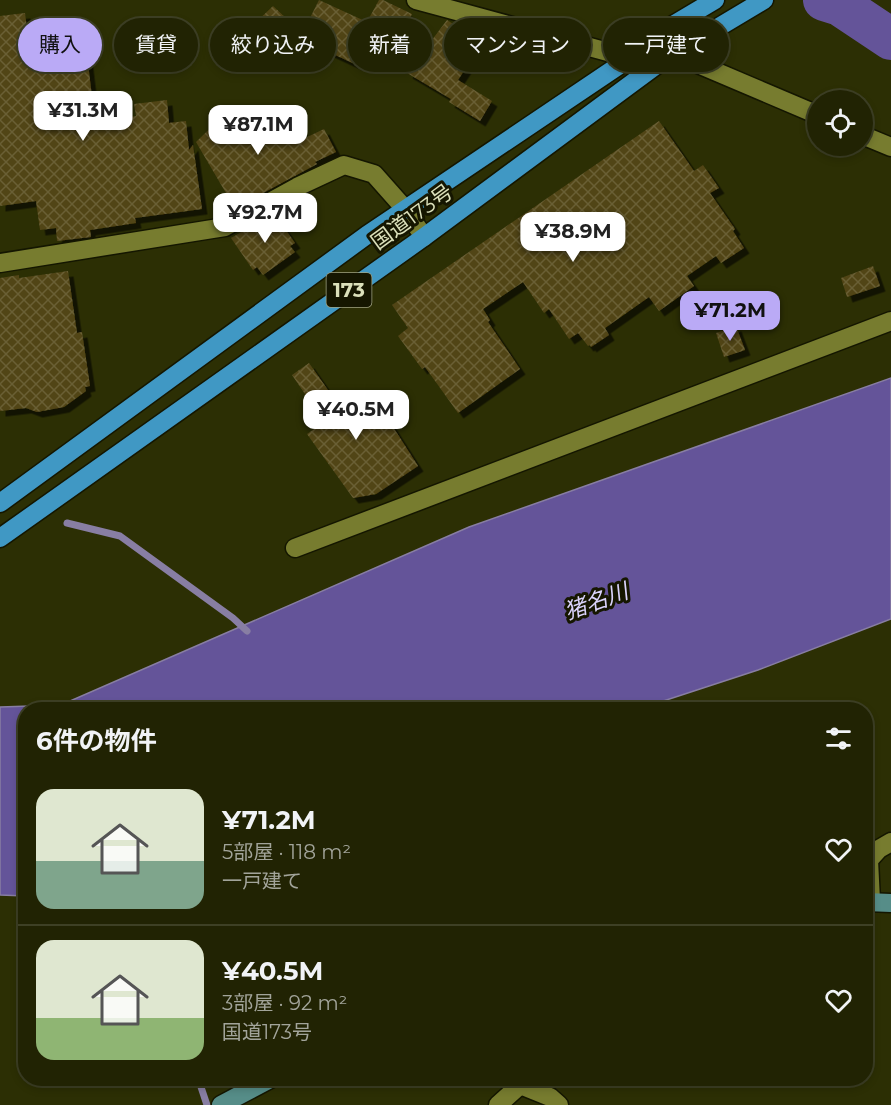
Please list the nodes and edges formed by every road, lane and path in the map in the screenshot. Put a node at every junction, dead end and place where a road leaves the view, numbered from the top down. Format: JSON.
{"nodes":[{"id":1,"x":416,"y":0,"type":"edge"},
{"id":2,"x":715,"y":0,"type":"edge"},
{"id":3,"x":764,"y":0,"type":"edge"},
{"id":4,"x":685,"y":18,"type":"edge"},
{"id":5,"x":729,"y":20,"type":"edge"},
{"id":6,"x":603,"y":51,"type":"edge"},
{"id":7,"x":609,"y":72,"type":"edge"},
{"id":8,"x":648,"y":72,"type":"edge"},
{"id":9,"x":717,"y":72,"type":"edge"},
{"id":10,"x":807,"y":110,"type":"edge"},
{"id":11,"x":873,"y":140,"type":"edge"},
{"id":12,"x":891,"y":147,"type":"edge"},
{"id":13,"x":405,"y":209,"type":"junction"},
{"id":14,"x":424,"y":237,"type":"junction"},
{"id":15,"x":0,"y":263,"type":"edge"},
{"id":16,"x":891,"y":321,"type":"edge"},
{"id":17,"x":0,"y":502,"type":"edge"},
{"id":18,"x":0,"y":538,"type":"edge"},
{"id":19,"x":295,"y":548,"type":"dead end"},
{"id":20,"x":891,"y":842,"type":"edge"},
{"id":21,"x":873,"y":856,"type":"edge"},
{"id":22,"x":873,"y":902,"type":"edge"},
{"id":23,"x":891,"y":903,"type":"edge"},
{"id":24,"x":257,"y":1086,"type":"edge"},
{"id":25,"x":518,"y":1086,"type":"edge"},
{"id":26,"x":529,"y":1086,"type":"edge"},
{"id":27,"x":221,"y":1105,"type":"edge"},
{"id":28,"x":498,"y":1105,"type":"edge"},
{"id":29,"x":560,"y":1105,"type":"edge"}],
"edges":[{"from":1,"to":6,"type":"street"},
{"from":2,"to":4,"type":"highway","name":"国道173号","number":"173"},
{"from":3,"to":5,"type":"highway","name":"国道173号","number":"173"},
{"from":7,"to":13,"type":"highway","name":"国道173号","number":"173"},
{"from":8,"to":14,"type":"highway","name":"国道173号","number":"173"},
{"from":9,"to":10,"type":"street"},
{"from":11,"to":12,"type":"street"},
{"from":13,"to":14,"type":"street"},
{"from":13,"to":15,"type":"street"},
{"from":13,"to":17,"type":"highway","name":"国道173号","number":"173"},
{"from":14,"to":18,"type":"highway","name":"国道173号","number":"173"},
{"from":16,"to":19,"type":"street"},
{"from":20,"to":21,"type":"street"},
{"from":22,"to":23,"type":"main road"},
{"from":24,"to":27,"type":"main road"},
{"from":25,"to":28,"type":"street"},
{"from":26,"to":29,"type":"street"}]}
